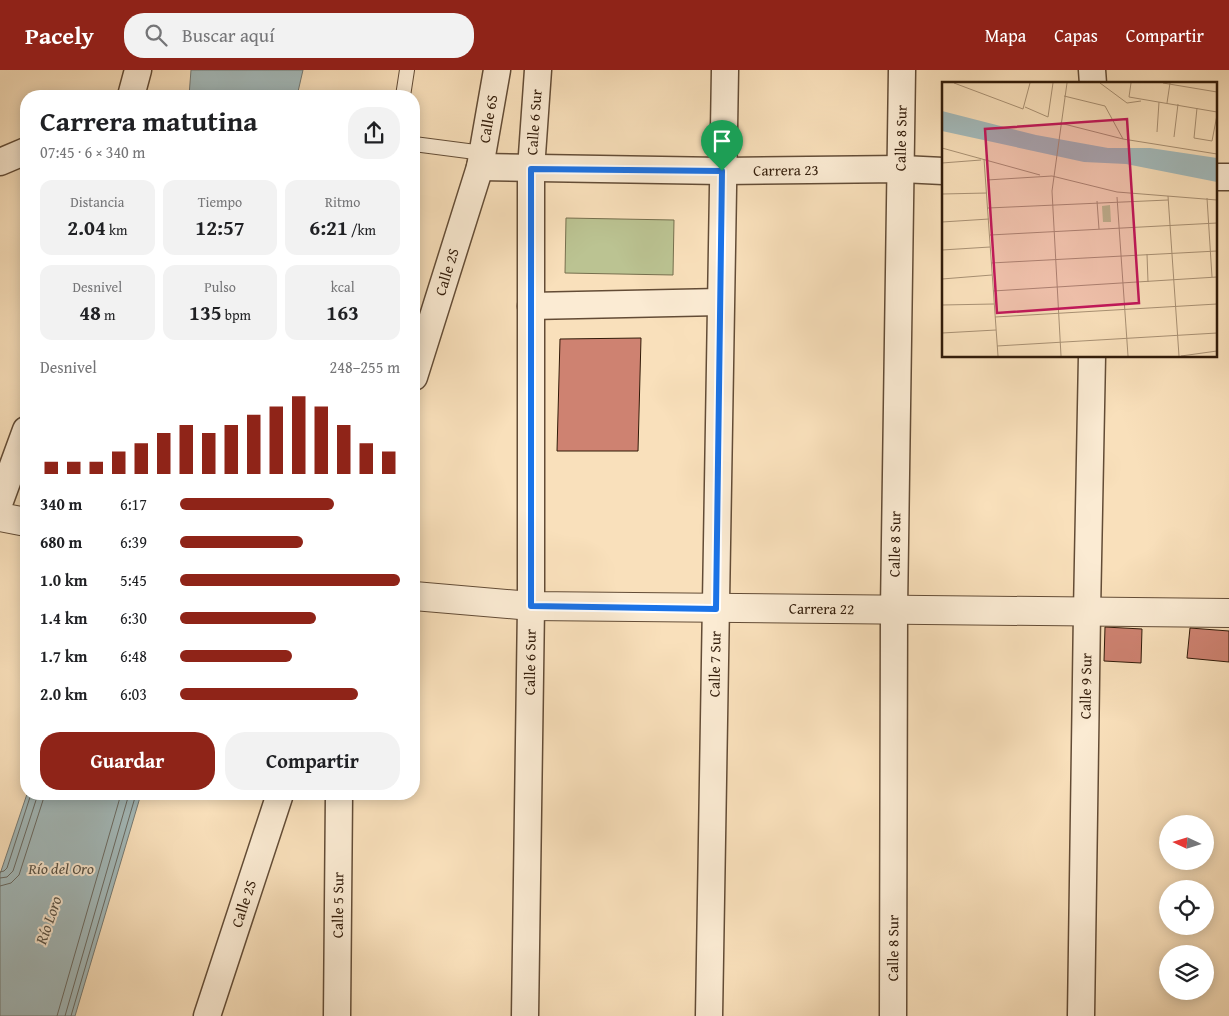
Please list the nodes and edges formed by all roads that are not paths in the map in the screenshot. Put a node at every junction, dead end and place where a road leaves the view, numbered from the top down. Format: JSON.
{"nodes":[{"id":1,"x":138,"y":70,"type":"edge"},
{"id":2,"x":407,"y":70,"type":"edge"},
{"id":3,"x":497,"y":70,"type":"edge"},
{"id":4,"x":538,"y":70,"type":"edge"},
{"id":5,"x":725,"y":70,"type":"edge"},
{"id":6,"x":902,"y":70,"type":"edge"},
{"id":7,"x":133,"y":90,"type":"edge"},
{"id":8,"x":404,"y":90,"type":"edge"},
{"id":9,"x":420,"y":145,"type":"edge"},
{"id":10,"x":20,"y":154,"type":"edge"},
{"id":11,"x":481,"y":160,"type":"junction"},
{"id":12,"x":0,"y":162,"type":"edge"},
{"id":13,"x":531,"y":169,"type":"junction"},
{"id":14,"x":902,"y":169,"type":"junction"},
{"id":15,"x":722,"y":171,"type":"junction"},
{"id":16,"x":942,"y":171,"type":"edge"},
{"id":17,"x":1229,"y":176,"type":"edge"},
{"id":18,"x":1216,"y":177,"type":"edge"},
{"id":19,"x":720,"y":302,"type":"junction"},
{"id":20,"x":531,"y":306,"type":"junction"},
{"id":21,"x":420,"y":358,"type":"edge"},
{"id":22,"x":1092,"y":358,"type":"edge"},
{"id":23,"x":20,"y":446,"type":"edge"},
{"id":24,"x":0,"y":501,"type":"edge"},
{"id":25,"x":0,"y":517,"type":"edge"},
{"id":26,"x":20,"y":521,"type":"edge"},
{"id":27,"x":420,"y":597,"type":"edge"},
{"id":28,"x":531,"y":606,"type":"junction"},
{"id":29,"x":716,"y":609,"type":"junction"},
{"id":30,"x":894,"y":609,"type":"junction"},
{"id":31,"x":1087,"y":612,"type":"junction"},
{"id":32,"x":1229,"y":613,"type":"edge"},
{"id":33,"x":278,"y":800,"type":"edge"},
{"id":34,"x":339,"y":800,"type":"edge"},
{"id":35,"x":207,"y":1016,"type":"edge"},
{"id":36,"x":337,"y":1016,"type":"edge"},
{"id":37,"x":525,"y":1016,"type":"edge"},
{"id":38,"x":710,"y":1016,"type":"edge"},
{"id":39,"x":893,"y":1016,"type":"edge"},
{"id":40,"x":1081,"y":1016,"type":"edge"}],
"edges":[{"from":1,"to":7,"type":"street"},
{"from":2,"to":8,"type":"lane"},
{"from":3,"to":11,"type":"street","name":"Calle 6S"},
{"from":4,"to":13,"type":"street","name":"Calle 6 Sur"},
{"from":5,"to":15,"type":"street","name":"Calle 7 Sur"},
{"from":6,"to":14,"type":"street","name":"Calle 8 Sur"},
{"from":9,"to":11,"type":"lane"},
{"from":10,"to":12,"type":"street"},
{"from":11,"to":13,"type":"street","name":"Carrera 23"},
{"from":11,"to":21,"type":"street","name":"Calle 2S"},
{"from":13,"to":15,"type":"street","name":"Carrera 23"},
{"from":13,"to":20,"type":"street","name":"Calle 6 Sur"},
{"from":14,"to":15,"type":"street","name":"Carrera 23"},
{"from":14,"to":16,"type":"street","name":"Carrera 23"},
{"from":14,"to":30,"type":"street","name":"Calle 8 Sur"},
{"from":15,"to":19,"type":"street","name":"Calle 7 Sur"},
{"from":17,"to":18,"type":"street"},
{"from":19,"to":20,"type":"street"},
{"from":19,"to":29,"type":"street","name":"Calle 7 Sur"},
{"from":20,"to":28,"type":"street","name":"Calle 6 Sur"},
{"from":22,"to":31,"type":"street","name":"Calle 9 Sur"},
{"from":23,"to":24,"type":"street"},
{"from":25,"to":26,"type":"street"},
{"from":27,"to":28,"type":"street","name":"Carrera 22"},
{"from":28,"to":29,"type":"street","name":"Carrera 22"},
{"from":28,"to":37,"type":"street","name":"Calle 6 Sur"},
{"from":29,"to":30,"type":"street","name":"Carrera 22"},
{"from":29,"to":38,"type":"street","name":"Calle 7 Sur"},
{"from":30,"to":31,"type":"street","name":"Carrera 22"},
{"from":30,"to":39,"type":"street","name":"Calle 8 Sur"},
{"from":31,"to":32,"type":"street","name":"Carrera 22"},
{"from":31,"to":40,"type":"street","name":"Calle 9 Sur"},
{"from":33,"to":35,"type":"street","name":"Calle 2S"},
{"from":34,"to":36,"type":"street","name":"Calle 5 Sur"}]}
